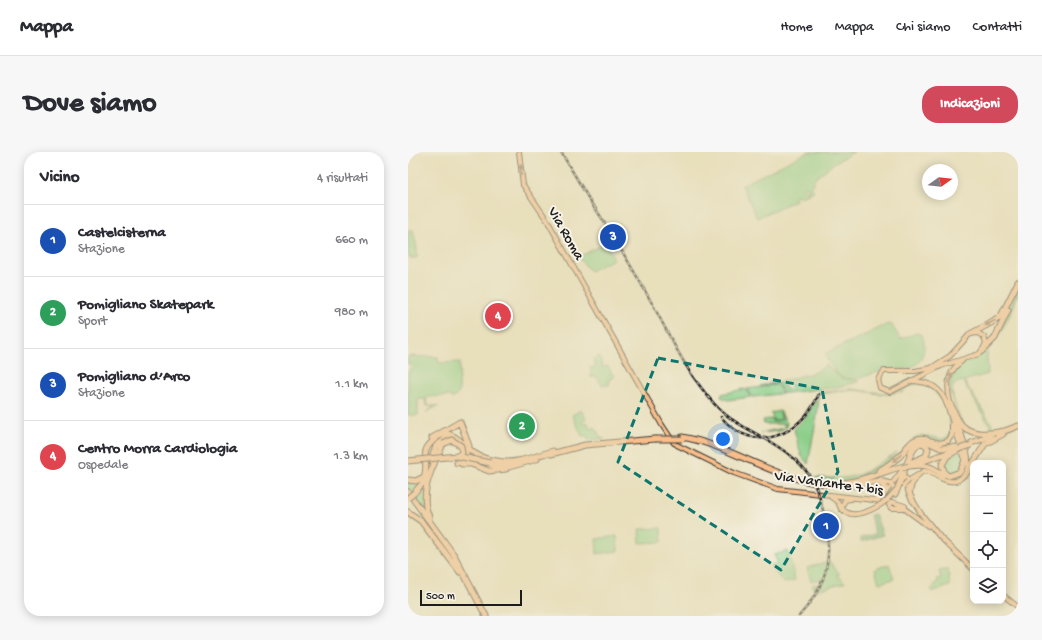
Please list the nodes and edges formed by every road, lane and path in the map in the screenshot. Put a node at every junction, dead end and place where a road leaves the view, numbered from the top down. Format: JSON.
{"nodes":[{"id":1,"x":519,"y":152,"type":"edge"},
{"id":2,"x":1018,"y":282,"type":"edge"},
{"id":3,"x":1018,"y":288,"type":"edge"},
{"id":4,"x":970,"y":334,"type":"junction"},
{"id":5,"x":982,"y":351,"type":"junction"},
{"id":6,"x":966,"y":358,"type":"junction"},
{"id":7,"x":913,"y":381,"type":"junction"},
{"id":8,"x":948,"y":403,"type":"junction"},
{"id":9,"x":1018,"y":428,"type":"edge"},
{"id":10,"x":449,"y":429,"type":"junction"},
{"id":11,"x":1004,"y":432,"type":"junction"},
{"id":12,"x":459,"y":435,"type":"junction"},
{"id":13,"x":451,"y":436,"type":"junction"},
{"id":14,"x":434,"y":439,"type":"junction"},
{"id":15,"x":925,"y":439,"type":"junction"},
{"id":16,"x":627,"y":440,"type":"junction"},
{"id":17,"x":444,"y":441,"type":"junction"},
{"id":18,"x":676,"y":444,"type":"joint"},
{"id":19,"x":427,"y":446,"type":"junction"},
{"id":20,"x":959,"y":448,"type":"junction"},
{"id":21,"x":966,"y":449,"type":"junction"},
{"id":22,"x":466,"y":450,"type":"junction"},
{"id":23,"x":457,"y":455,"type":"junction"},
{"id":24,"x":484,"y":458,"type":"junction"},
{"id":25,"x":408,"y":462,"type":"edge"},
{"id":26,"x":526,"y":462,"type":"junction"},
{"id":27,"x":460,"y":464,"type":"junction"},
{"id":28,"x":490,"y":464,"type":"junction"},
{"id":29,"x":476,"y":466,"type":"junction"},
{"id":30,"x":905,"y":467,"type":"junction"},
{"id":31,"x":966,"y":474,"type":"junction"},
{"id":32,"x":940,"y":477,"type":"junction"},
{"id":33,"x":408,"y":480,"type":"edge"},
{"id":34,"x":426,"y":480,"type":"junction"},
{"id":35,"x":860,"y":480,"type":"junction"},
{"id":36,"x":806,"y":482,"type":"junction"},
{"id":37,"x":873,"y":482,"type":"junction"},
{"id":38,"x":838,"y":486,"type":"junction"},
{"id":39,"x":894,"y":494,"type":"junction"},
{"id":40,"x":408,"y":495,"type":"edge"},
{"id":41,"x":827,"y":495,"type":"junction"},
{"id":42,"x":876,"y":498,"type":"junction"},
{"id":43,"x":866,"y":499,"type":"junction"},
{"id":44,"x":888,"y":501,"type":"junction"},
{"id":45,"x":914,"y":502,"type":"junction"},
{"id":46,"x":882,"y":505,"type":"junction"},
{"id":47,"x":408,"y":508,"type":"edge"},
{"id":48,"x":408,"y":512,"type":"edge"},
{"id":49,"x":940,"y":537,"type":"junction"},
{"id":50,"x":444,"y":550,"type":"junction"},
{"id":51,"x":451,"y":551,"type":"junction"},
{"id":52,"x":972,"y":568,"type":"edge"},
{"id":53,"x":474,"y":596,"type":"junction"},
{"id":54,"x":1006,"y":597,"type":"edge"},
{"id":55,"x":1018,"y":607,"type":"edge"},
{"id":56,"x":483,"y":613,"type":"edge"}],
"edges":[{"from":18,"to":1,"type":"main road","name":"Via Roma","one_way":true},
{"from":2,"to":4,"type":"highway","one_way":true},
{"from":3,"to":5,"type":"highway"},
{"from":4,"to":5,"type":"main road"},
{"from":4,"to":7,"type":"main road"},
{"from":5,"to":6,"type":"main road"},
{"from":6,"to":7,"type":"main road"},
{"from":8,"to":6,"type":"main road","one_way":true},
{"from":7,"to":8,"type":"main road"},
{"from":8,"to":11,"type":"highway"},
{"from":8,"to":15,"type":"main road"},
{"from":8,"to":20,"type":"highway"},
{"from":8,"to":21,"type":"main road"},
{"from":9,"to":11,"type":"highway"},
{"from":10,"to":12,"type":"highway"},
{"from":10,"to":12,"type":"highway"},
{"from":10,"to":19,"type":"highway"},
{"from":11,"to":20,"type":"highway","bridge":true},
{"from":11,"to":31,"type":"highway"},
{"from":12,"to":13,"type":"highway","bridge":true},
{"from":12,"to":22,"type":"highway"},
{"from":12,"to":24,"type":"highway"},
{"from":12,"to":24,"type":"highway"},
{"from":13,"to":14,"type":"highway"},
{"from":13,"to":17,"type":"highway"},
{"from":14,"to":19,"type":"highway"},
{"from":14,"to":34,"type":"highway"},
{"from":15,"to":20,"type":"highway"},
{"from":15,"to":30,"type":"main road"},
{"from":15,"to":35,"type":"highway","one_way":true},
{"from":16,"to":26,"type":"highway"},
{"from":16,"to":26,"type":"highway"},
{"from":16,"to":36,"type":"highway","bridge":true},
{"from":17,"to":23,"type":"highway","bridge":true},
{"from":17,"to":34,"type":"highway"},
{"from":17,"to":51,"type":"highway"},
{"from":18,"to":41,"type":"main road","name":"Via Variante 7 bis"},
{"from":19,"to":33,"type":"highway"},
{"from":20,"to":30,"type":"highway"},
{"from":21,"to":30,"type":"highway"},
{"from":21,"to":31,"type":"main road"},
{"from":22,"to":27,"type":"highway"},
{"from":22,"to":29,"type":"highway"},
{"from":23,"to":25,"type":"highway","bridge":true},
{"from":23,"to":27,"type":"highway"},
{"from":23,"to":28,"type":"highway","bridge":true},
{"from":24,"to":26,"type":"highway"},
{"from":25,"to":28,"type":"highway","bridge":true},
{"from":26,"to":28,"type":"highway"},
{"from":26,"to":29,"type":"highway"},
{"from":27,"to":29,"type":"highway"},
{"from":30,"to":30,"type":"highway"},
{"from":30,"to":35,"type":"highway"},
{"from":30,"to":38,"type":"highway"},
{"from":30,"to":39,"type":"highway"},
{"from":30,"to":42,"type":"main road"},
{"from":30,"to":45,"type":"highway"},
{"from":31,"to":32,"type":"main road"},
{"from":32,"to":39,"type":"main road","bridge":true},
{"from":32,"to":45,"type":"main road"},
{"from":34,"to":40,"type":"highway","bridge":true},
{"from":35,"to":36,"type":"highway"},
{"from":36,"to":38,"type":"highway"},
{"from":37,"to":38,"type":"highway"},
{"from":37,"to":39,"type":"highway"},
{"from":37,"to":42,"type":"highway"},
{"from":39,"to":44,"type":"main road"},
{"from":40,"to":51,"type":"highway"},
{"from":40,"to":53,"type":"highway"},
{"from":41,"to":43,"type":"main road","name":"Via Variante 7 bis"},
{"from":41,"to":46,"type":"main road"},
{"from":42,"to":43,"type":"main road"},
{"from":43,"to":44,"type":"main road","name":"Via Variante 7 bis"},
{"from":43,"to":46,"type":"main road"},
{"from":44,"to":46,"type":"main road","bridge":true},
{"from":44,"to":49,"type":"main road","name":"Via Variante 7 bis"},
{"from":45,"to":49,"type":"main road"},
{"from":47,"to":50,"type":"highway"},
{"from":48,"to":50,"type":"highway"},
{"from":49,"to":52,"type":"main road"},
{"from":50,"to":53,"type":"highway"},
{"from":51,"to":56,"type":"highway"},
{"from":53,"to":56,"type":"highway"},
{"from":54,"to":55,"type":"main road"}]}
